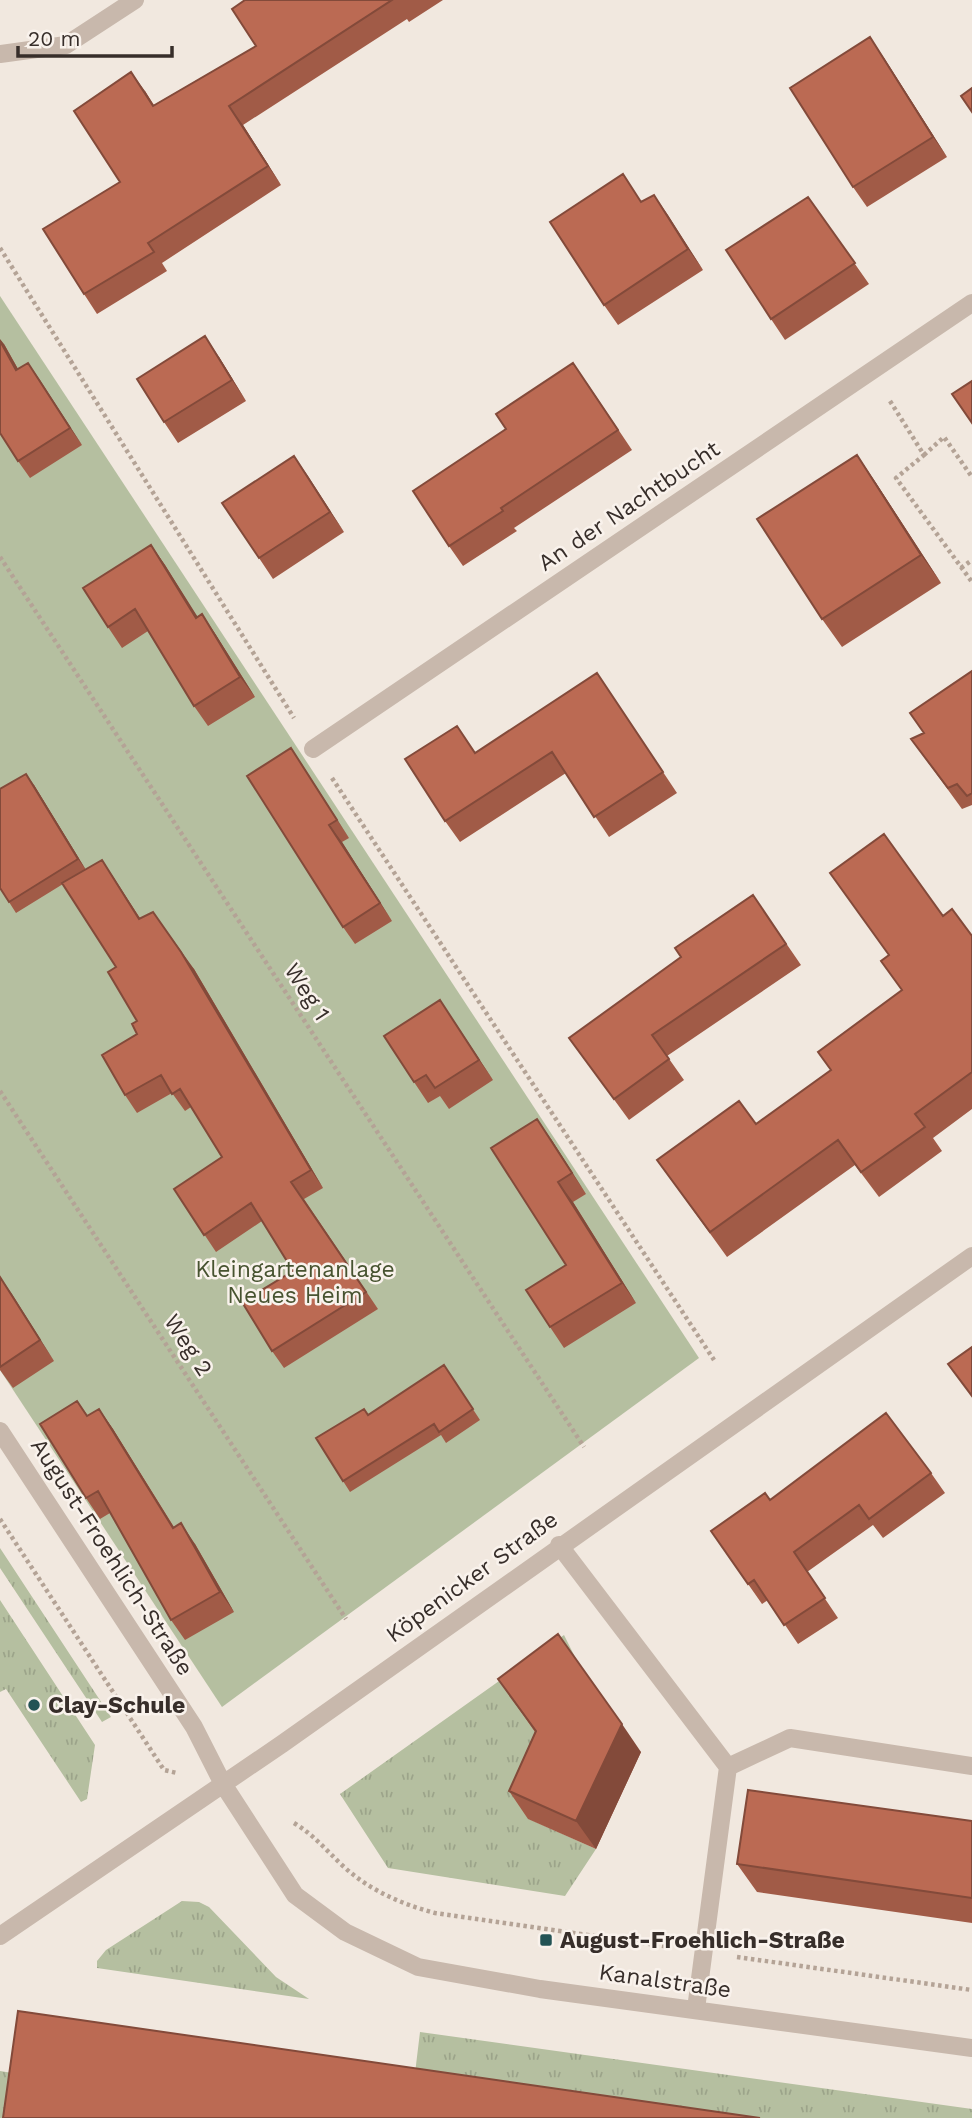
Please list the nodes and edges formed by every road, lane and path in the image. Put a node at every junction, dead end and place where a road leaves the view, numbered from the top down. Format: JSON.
{"nodes":[{"id":1,"x":135,"y":0,"type":"edge"},
{"id":2,"x":0,"y":54,"type":"edge"},
{"id":3,"x":0,"y":248,"type":"edge"},
{"id":4,"x":972,"y":303,"type":"edge"},
{"id":5,"x":871,"y":371,"type":"junction"},
{"id":6,"x":924,"y":454,"type":"junction"},
{"id":7,"x":972,"y":477,"type":"edge"},
{"id":8,"x":0,"y":557,"type":"edge"},
{"id":9,"x":972,"y":561,"type":"edge"},
{"id":10,"x":961,"y":568,"type":"junction"},
{"id":11,"x":972,"y":582,"type":"edge"},
{"id":12,"x":313,"y":749,"type":"junction"},
{"id":13,"x":0,"y":1091,"type":"edge"},
{"id":14,"x":972,"y":1256,"type":"edge"},
{"id":15,"x":714,"y":1360,"type":"dead end"},
{"id":16,"x":0,"y":1431,"type":"edge"},
{"id":17,"x":584,"y":1447,"type":"dead end"},
{"id":18,"x":0,"y":1520,"type":"edge"},
{"id":19,"x":559,"y":1545,"type":"junction"},
{"id":20,"x":346,"y":1619,"type":"dead end"},
{"id":21,"x":972,"y":1766,"type":"edge"},
{"id":22,"x":728,"y":1767,"type":"junction"},
{"id":23,"x":223,"y":1784,"type":"junction"},
{"id":24,"x":316,"y":1836,"type":"dead end"},
{"id":25,"x":0,"y":1936,"type":"edge"},
{"id":26,"x":703,"y":1952,"type":"junction"},
{"id":27,"x":972,"y":1990,"type":"edge"},
{"id":28,"x":696,"y":2010,"type":"junction"},
{"id":29,"x":972,"y":2048,"type":"edge"}],
"edges":[{"from":1,"to":2,"type":"street"},
{"from":3,"to":12,"type":"path"},
{"from":4,"to":5,"type":"street","name":"An der Nachtbucht"},
{"from":5,"to":6,"type":"path"},
{"from":5,"to":12,"type":"street","name":"An der Nachtbucht"},
{"from":6,"to":7,"type":"path"},
{"from":6,"to":10,"type":"path"},
{"from":8,"to":17,"type":"path","name":"Weg 1"},
{"from":9,"to":10,"type":"path"},
{"from":10,"to":11,"type":"path"},
{"from":12,"to":15,"type":"path"},
{"from":13,"to":20,"type":"path","name":"Weg 2"},
{"from":14,"to":19,"type":"street","name":"Köpenicker Straße"},
{"from":16,"to":23,"type":"street","name":"August-Froehlich-Straße"},
{"from":18,"to":23,"type":"path"},
{"from":19,"to":22,"type":"street"},
{"from":19,"to":23,"type":"street","name":"Köpenicker Straße"},
{"from":21,"to":22,"type":"street"},
{"from":22,"to":26,"type":"street"},
{"from":23,"to":25,"type":"street","name":"Köpenicker Straße"},
{"from":23,"to":28,"type":"street","name":"Kanalstraße"},
{"from":24,"to":26,"type":"path"},
{"from":26,"to":27,"type":"path"},
{"from":26,"to":28,"type":"street"},
{"from":28,"to":29,"type":"street","name":"Kanalstraße"}]}
